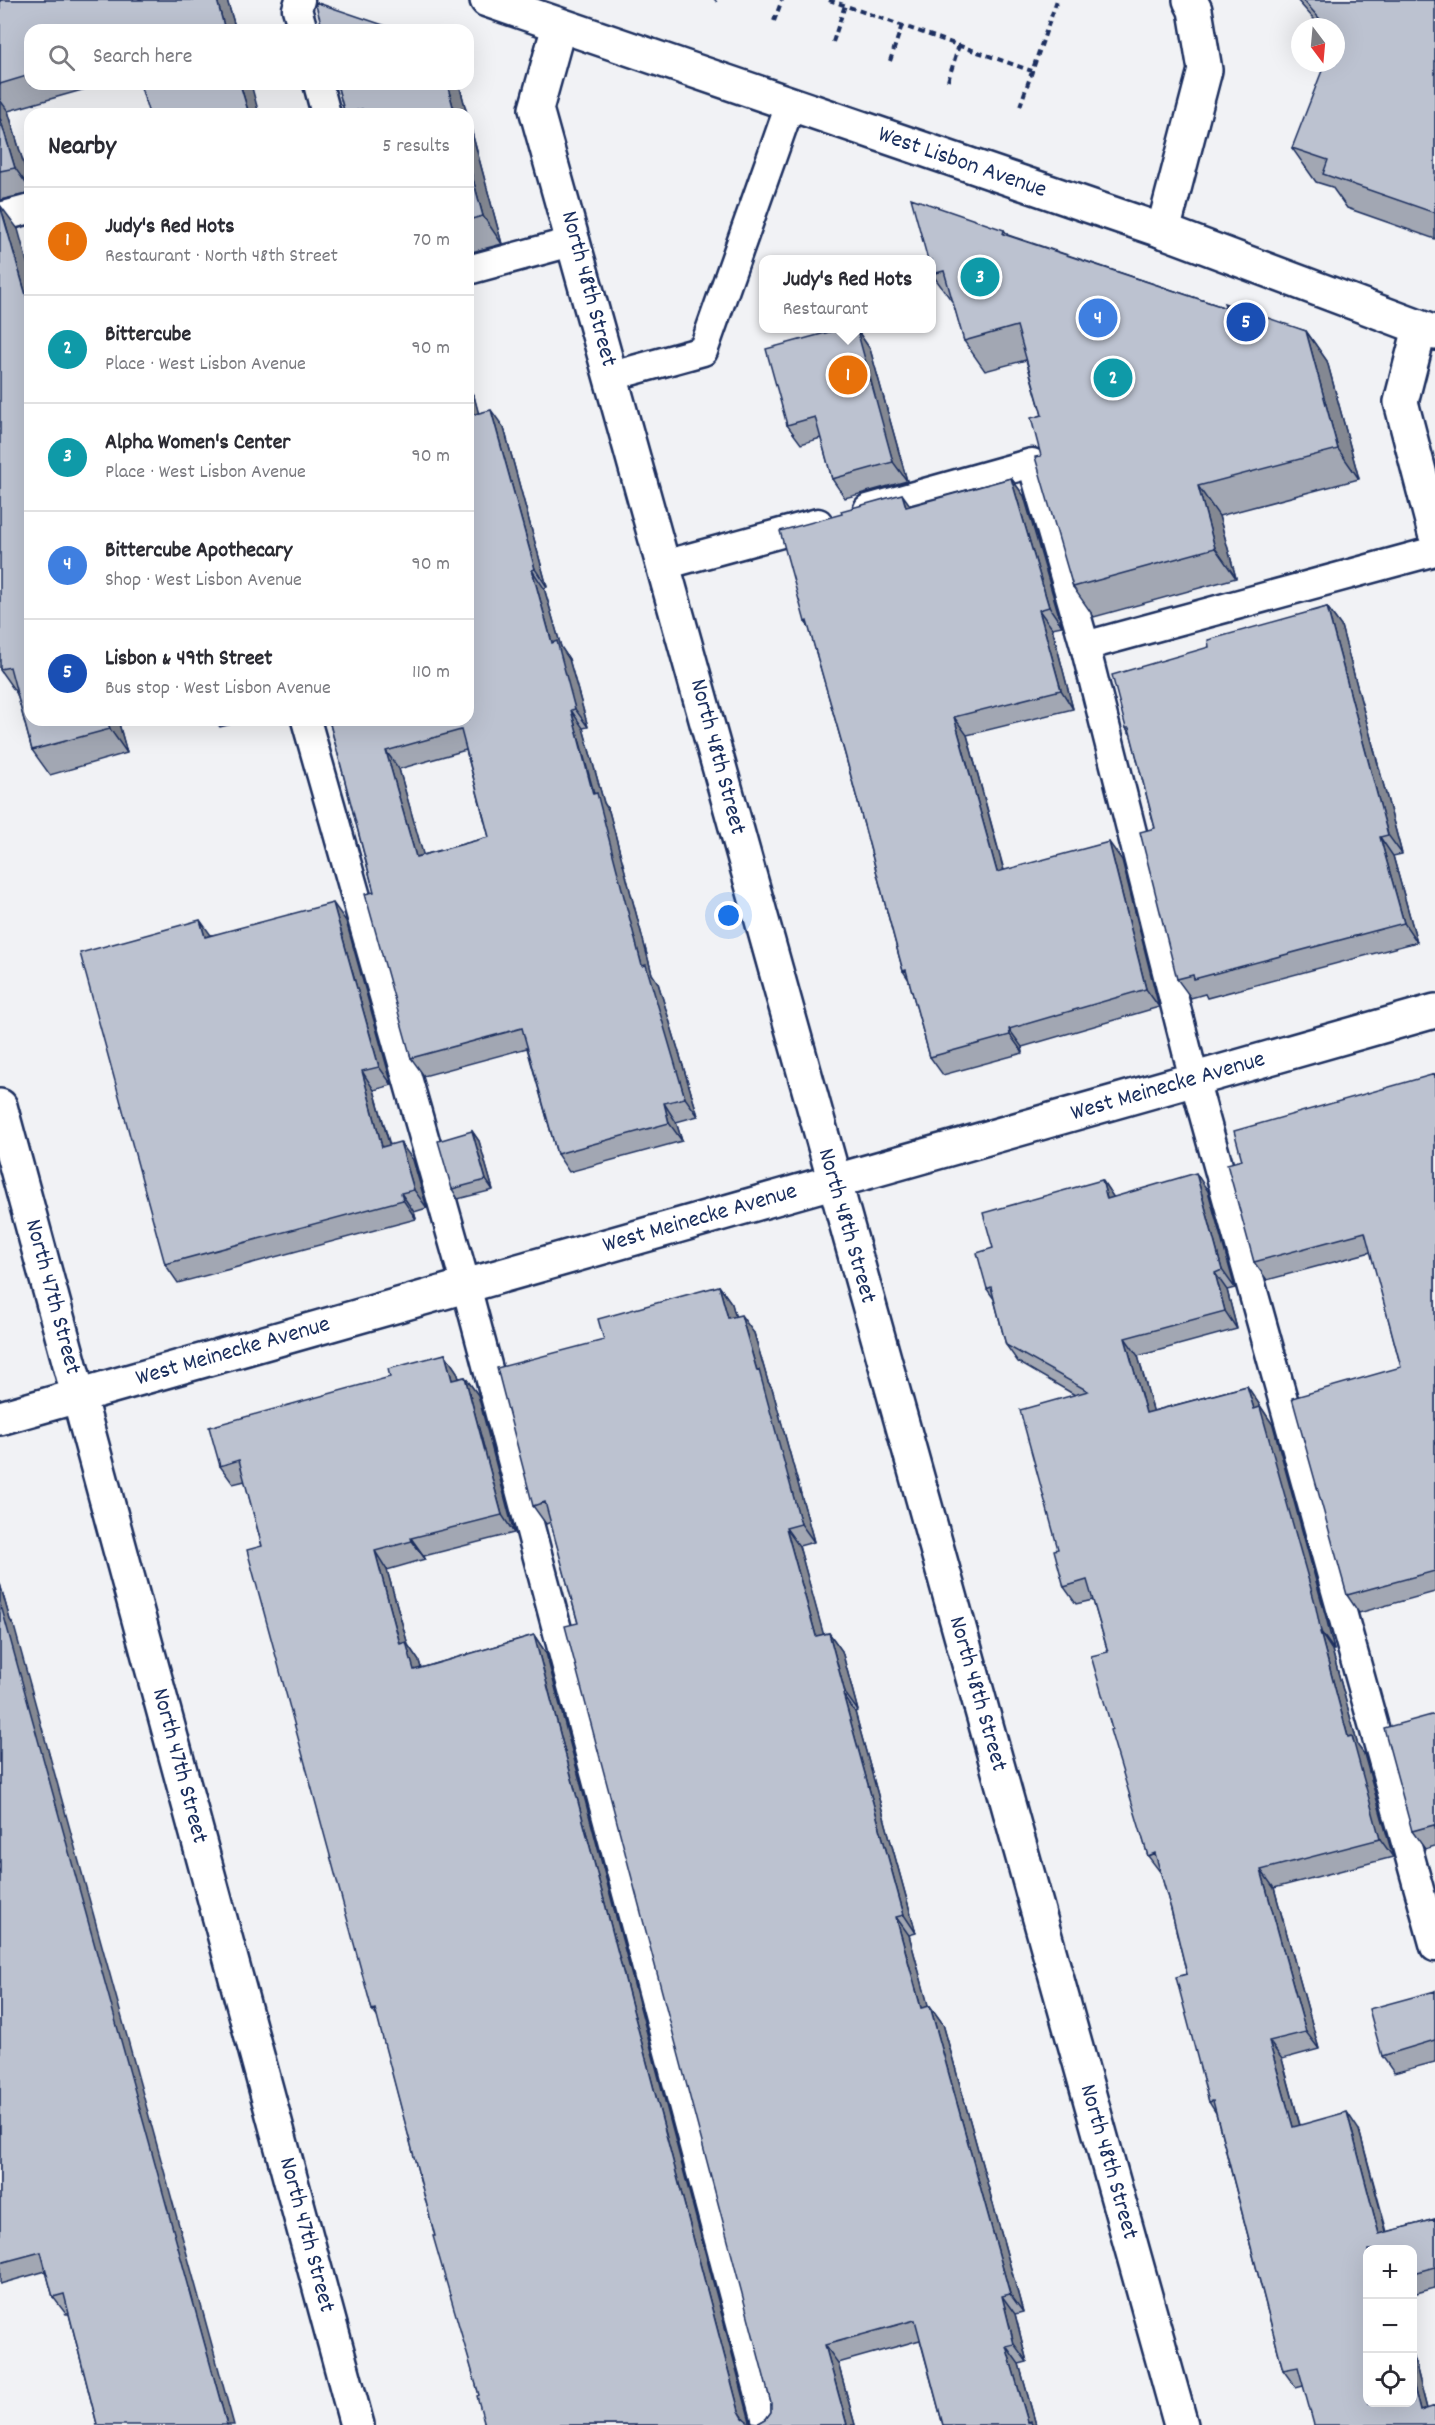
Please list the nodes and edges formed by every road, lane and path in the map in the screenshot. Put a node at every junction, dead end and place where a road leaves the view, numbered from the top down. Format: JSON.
{"nodes":[{"id":1,"x":300,"y":0,"type":"edge"},
{"id":2,"x":487,"y":0,"type":"edge"},
{"id":3,"x":782,"y":0,"type":"edge"},
{"id":4,"x":829,"y":0,"type":"edge"},
{"id":5,"x":1057,"y":0,"type":"edge"},
{"id":6,"x":1190,"y":0,"type":"edge"},
{"id":7,"x":845,"y":5,"type":"junction"},
{"id":8,"x":774,"y":21,"type":"dead end"},
{"id":9,"x":301,"y":24,"type":"edge"},
{"id":10,"x":902,"y":25,"type":"junction"},
{"id":11,"x":559,"y":26,"type":"junction"},
{"id":12,"x":833,"y":42,"type":"dead end"},
{"id":13,"x":959,"y":45,"type":"junction"},
{"id":14,"x":890,"y":61,"type":"dead end"},
{"id":15,"x":1032,"y":71,"type":"junction"},
{"id":16,"x":948,"y":81,"type":"dead end"},
{"id":17,"x":320,"y":90,"type":"edge"},
{"id":18,"x":790,"y":105,"type":"junction"},
{"id":19,"x":1020,"y":106,"type":"dead end"},
{"id":20,"x":324,"y":108,"type":"edge"},
{"id":21,"x":24,"y":211,"type":"edge"},
{"id":22,"x":0,"y":217,"type":"edge"},
{"id":23,"x":1163,"y":231,"type":"junction"},
{"id":24,"x":575,"y":241,"type":"junction"},
{"id":25,"x":474,"y":268,"type":"edge"},
{"id":26,"x":1427,"y":331,"type":"edge"},
{"id":27,"x":612,"y":376,"type":"junction"},
{"id":28,"x":1433,"y":519,"type":"edge"},
{"id":29,"x":1435,"y":551,"type":"edge"},
{"id":30,"x":664,"y":565,"type":"junction"},
{"id":31,"x":1085,"y":646,"type":"junction"},
{"id":32,"x":308,"y":726,"type":"edge"},
{"id":33,"x":1435,"y":1011,"type":"edge"},
{"id":34,"x":1194,"y":1079,"type":"junction"},
{"id":35,"x":0,"y":1106,"type":"edge"},
{"id":36,"x":834,"y":1182,"type":"junction"},
{"id":37,"x":465,"y":1286,"type":"junction"},
{"id":38,"x":79,"y":1396,"type":"junction"},
{"id":39,"x":0,"y":1418,"type":"edge"},
{"id":40,"x":1435,"y":1947,"type":"edge"},
{"id":41,"x":357,"y":2425,"type":"edge"},
{"id":42,"x":768,"y":2425,"type":"edge"},
{"id":43,"x":1181,"y":2425,"type":"edge"}],
"edges":[{"from":1,"to":9,"type":"lane"},
{"from":2,"to":11,"type":"street","name":"West Lisbon Avenue"},
{"from":3,"to":8,"type":"path"},
{"from":4,"to":7,"type":"path"},
{"from":5,"to":15,"type":"path"},
{"from":6,"to":23,"type":"street"},
{"from":7,"to":10,"type":"path"},
{"from":7,"to":12,"type":"path"},
{"from":10,"to":13,"type":"path"},
{"from":10,"to":14,"type":"path"},
{"from":11,"to":18,"type":"street","name":"West Lisbon Avenue"},
{"from":11,"to":24,"type":"street","name":"North 48th Street"},
{"from":13,"to":15,"type":"path"},
{"from":13,"to":16,"type":"path"},
{"from":15,"to":19,"type":"path"},
{"from":17,"to":20,"type":"lane"},
{"from":18,"to":23,"type":"street","name":"West Lisbon Avenue"},
{"from":18,"to":27,"type":"lane"},
{"from":21,"to":22,"type":"lane"},
{"from":23,"to":26,"type":"street","name":"West Lisbon Avenue"},
{"from":24,"to":25,"type":"lane"},
{"from":24,"to":27,"type":"street","name":"North 48th Street"},
{"from":26,"to":28,"type":"street"},
{"from":27,"to":30,"type":"street","name":"North 48th Street"},
{"from":29,"to":31,"type":"lane"},
{"from":30,"to":31,"type":"lane"},
{"from":30,"to":36,"type":"street","name":"North 48th Street"},
{"from":31,"to":34,"type":"lane"},
{"from":32,"to":37,"type":"lane"},
{"from":33,"to":34,"type":"street","name":"West Meinecke Avenue"},
{"from":34,"to":36,"type":"street","name":"West Meinecke Avenue"},
{"from":34,"to":40,"type":"lane"},
{"from":35,"to":38,"type":"street","name":"North 47th Street"},
{"from":36,"to":37,"type":"street","name":"West Meinecke Avenue"},
{"from":36,"to":43,"type":"street","name":"North 48th Street"},
{"from":37,"to":38,"type":"street","name":"West Meinecke Avenue"},
{"from":37,"to":42,"type":"lane"},
{"from":38,"to":39,"type":"street","name":"West Meinecke Avenue"},
{"from":38,"to":41,"type":"street","name":"North 47th Street"}]}
